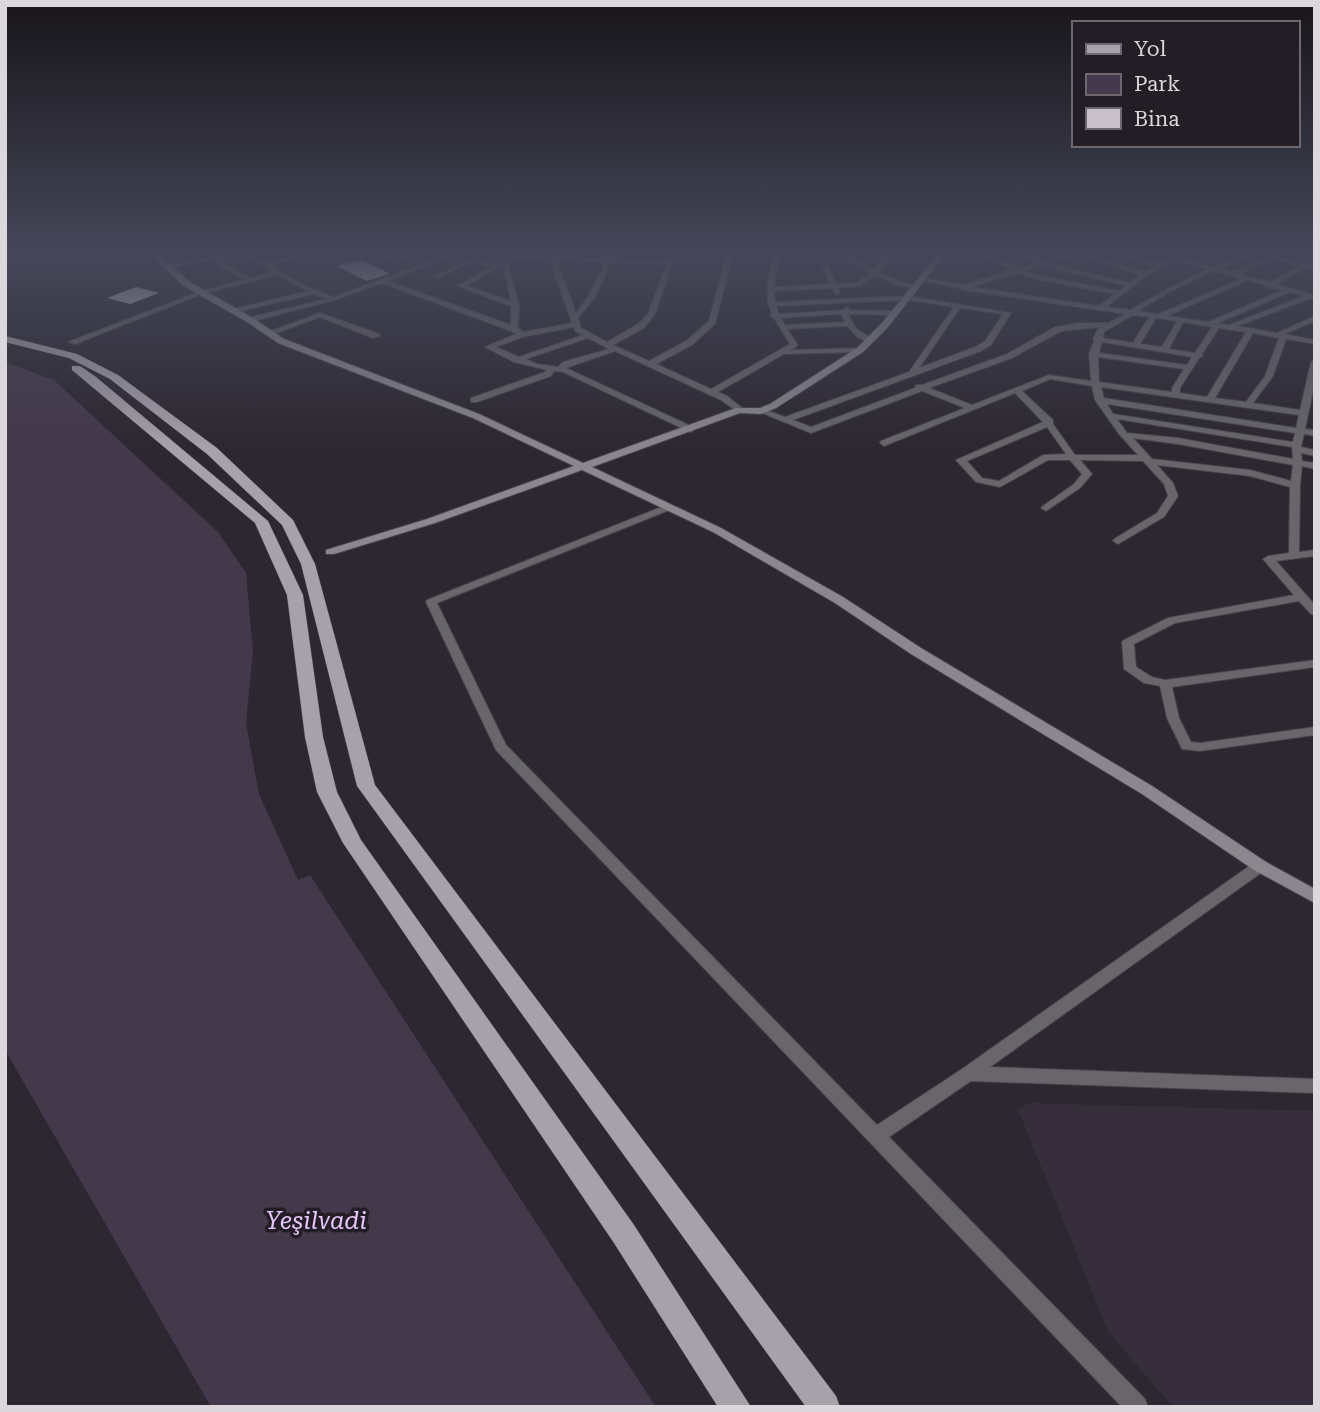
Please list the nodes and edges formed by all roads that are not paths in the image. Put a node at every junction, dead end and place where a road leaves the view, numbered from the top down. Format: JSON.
{"nodes":[{"id":1,"x":132,"y":319,"type":"edge"},
{"id":2,"x":254,"y":319,"type":"edge"},
{"id":3,"x":309,"y":319,"type":"edge"},
{"id":4,"x":330,"y":319,"type":"edge"},
{"id":5,"x":483,"y":319,"type":"edge"},
{"id":6,"x":517,"y":319,"type":"edge"},
{"id":7,"x":647,"y":319,"type":"edge"},
{"id":8,"x":713,"y":319,"type":"edge"},
{"id":9,"x":776,"y":319,"type":"edge"},
{"id":10,"x":847,"y":319,"type":"edge"},
{"id":11,"x":890,"y":319,"type":"edge"},
{"id":12,"x":949,"y":319,"type":"edge"},
{"id":13,"x":1003,"y":319,"type":"edge"},
{"id":14,"x":1093,"y":319,"type":"edge"},
{"id":15,"x":1120,"y":319,"type":"edge"},
{"id":16,"x":1154,"y":319,"type":"edge"},
{"id":17,"x":1176,"y":319,"type":"edge"},
{"id":18,"x":1225,"y":319,"type":"edge"},
{"id":19,"x":1252,"y":319,"type":"edge"},
{"id":20,"x":1313,"y":319,"type":"edge"},
{"id":21,"x":250,"y":320,"type":"joint"},
{"id":22,"x":1181,"y":320,"type":"junction"},
{"id":23,"x":575,"y":321,"type":"joint"},
{"id":24,"x":849,"y":324,"type":"junction"},
{"id":25,"x":1213,"y":324,"type":"junction"},
{"id":26,"x":1089,"y":325,"type":"junction"},
{"id":27,"x":1112,"y":325,"type":"junction"},
{"id":28,"x":782,"y":327,"type":"junction"},
{"id":29,"x":1230,"y":327,"type":"junction"},
{"id":30,"x":1251,"y":330,"type":"junction"},
{"id":31,"x":518,"y":332,"type":"junction"},
{"id":32,"x":270,"y":333,"type":"junction"},
{"id":33,"x":589,"y":335,"type":"junction"},
{"id":34,"x":1280,"y":335,"type":"junction"},
{"id":35,"x":376,"y":336,"type":"dead end"},
{"id":36,"x":5,"y":339,"type":"edge"},
{"id":37,"x":1097,"y":339,"type":"junction"},
{"id":38,"x":869,"y":341,"type":"junction"},
{"id":39,"x":72,"y":342,"type":"dead end"},
{"id":40,"x":1315,"y":342,"type":"edge"},
{"id":41,"x":607,"y":345,"type":"junction"},
{"id":42,"x":1135,"y":345,"type":"junction"},
{"id":43,"x":5,"y":348,"type":"edge"},
{"id":44,"x":615,"y":349,"type":"junction"},
{"id":45,"x":860,"y":350,"type":"junction"},
{"id":46,"x":1164,"y":350,"type":"junction"},
{"id":47,"x":784,"y":352,"type":"junction"},
{"id":48,"x":1093,"y":354,"type":"junction"},
{"id":49,"x":1199,"y":356,"type":"junction"},
{"id":50,"x":517,"y":360,"type":"junction"},
{"id":51,"x":1315,"y":362,"type":"edge"},
{"id":52,"x":650,"y":364,"type":"junction"},
{"id":53,"x":1190,"y":368,"type":"junction"},
{"id":54,"x":556,"y":369,"type":"junction"},
{"id":55,"x":913,"y":371,"type":"junction"},
{"id":56,"x":1093,"y":383,"type":"junction"},
{"id":57,"x":919,"y":387,"type":"junction"},
{"id":58,"x":1017,"y":391,"type":"junction"},
{"id":59,"x":712,"y":392,"type":"junction"},
{"id":60,"x":1176,"y":393,"type":"junction"},
{"id":61,"x":1210,"y":399,"type":"junction"},
{"id":62,"x":474,"y":400,"type":"dead end"},
{"id":63,"x":1099,"y":400,"type":"junction"},
{"id":64,"x":1248,"y":405,"type":"junction"},
{"id":65,"x":973,"y":408,"type":"junction"},
{"id":66,"x":739,"y":410,"type":"junction"},
{"id":67,"x":761,"y":411,"type":"junction"},
{"id":68,"x":1303,"y":413,"type":"junction"},
{"id":69,"x":1111,"y":416,"type":"junction"},
{"id":70,"x":785,"y":420,"type":"junction"},
{"id":71,"x":1050,"y":422,"type":"junction"},
{"id":72,"x":690,"y":429,"type":"junction"},
{"id":73,"x":1299,"y":431,"type":"junction"},
{"id":74,"x":1315,"y":433,"type":"edge"},
{"id":75,"x":1126,"y":435,"type":"junction"},
{"id":76,"x":884,"y":443,"type":"dead end"},
{"id":77,"x":1297,"y":447,"type":"junction"},
{"id":78,"x":1315,"y":453,"type":"edge"},
{"id":79,"x":1070,"y":456,"type":"junction"},
{"id":80,"x":1149,"y":460,"type":"junction"},
{"id":81,"x":1298,"y":462,"type":"junction"},
{"id":82,"x":1315,"y":466,"type":"edge"},
{"id":83,"x":583,"y":467,"type":"junction"},
{"id":84,"x":1295,"y":485,"type":"junction"},
{"id":85,"x":669,"y":507,"type":"junction"},
{"id":86,"x":1046,"y":508,"type":"dead end"},
{"id":87,"x":1118,"y":541,"type":"dead end"},
{"id":88,"x":330,"y":552,"type":"dead end"},
{"id":89,"x":1315,"y":553,"type":"edge"},
{"id":90,"x":1294,"y":554,"type":"junction"},
{"id":91,"x":1303,"y":597,"type":"junction"},
{"id":92,"x":1315,"y":612,"type":"edge"},
{"id":93,"x":1315,"y":663,"type":"edge"},
{"id":94,"x":1166,"y":684,"type":"junction"},
{"id":95,"x":1315,"y":731,"type":"edge"},
{"id":96,"x":1260,"y":866,"type":"junction"},
{"id":97,"x":1315,"y":897,"type":"edge"},
{"id":98,"x":968,"y":1074,"type":"junction"},
{"id":99,"x":1315,"y":1086,"type":"edge"},
{"id":100,"x":875,"y":1136,"type":"junction"},
{"id":101,"x":736,"y":1407,"type":"edge"},
{"id":102,"x":825,"y":1407,"type":"edge"},
{"id":103,"x":1137,"y":1407,"type":"edge"}],
"edges":[{"from":1,"to":39,"type":"street"},
{"from":2,"to":21,"type":"street"},
{"from":3,"to":32,"type":"street"},
{"from":4,"to":35,"type":"street"},
{"from":5,"to":31,"type":"street"},
{"from":6,"to":31,"type":"street"},
{"from":7,"to":41,"type":"street"},
{"from":8,"to":52,"type":"street"},
{"from":9,"to":28,"type":"street"},
{"from":10,"to":24,"type":"street"},
{"from":11,"to":38,"type":"street"},
{"from":12,"to":55,"type":"street"},
{"from":13,"to":55,"type":"street"},
{"from":14,"to":26,"type":"street"},
{"from":15,"to":27,"type":"street"},
{"from":16,"to":42,"type":"street"},
{"from":17,"to":22,"type":"street"},
{"from":18,"to":25,"type":"street"},
{"from":19,"to":29,"type":"street"},
{"from":20,"to":34,"type":"street"},
{"from":21,"to":32,"type":"street"},
{"from":22,"to":25,"type":"street"},
{"from":22,"to":46,"type":"street"},
{"from":23,"to":31,"type":"street"},
{"from":23,"to":33,"type":"street"},
{"from":24,"to":28,"type":"street"},
{"from":24,"to":38,"type":"street"},
{"from":25,"to":29,"type":"street"},
{"from":25,"to":49,"type":"street"},
{"from":26,"to":27,"type":"street"},
{"from":26,"to":57,"type":"street"},
{"from":27,"to":37,"type":"street"},
{"from":28,"to":47,"type":"street"},
{"from":29,"to":30,"type":"street"},
{"from":30,"to":34,"type":"street"},
{"from":30,"to":61,"type":"street"},
{"from":31,"to":50,"type":"street"},
{"from":32,"to":83,"type":"street"},
{"from":33,"to":41,"type":"street"},
{"from":33,"to":50,"type":"street"},
{"from":34,"to":40,"type":"street"},
{"from":34,"to":64,"type":"street"},
{"from":36,"to":102,"type":"main road"},
{"from":37,"to":42,"type":"street"},
{"from":37,"to":48,"type":"street"},
{"from":38,"to":45,"type":"street"},
{"from":41,"to":44,"type":"street"},
{"from":42,"to":46,"type":"street"},
{"from":43,"to":101,"type":"main road"},
{"from":44,"to":52,"type":"street"},
{"from":44,"to":54,"type":"street"},
{"from":45,"to":47,"type":"street"},
{"from":45,"to":67,"type":"street"},
{"from":46,"to":49,"type":"street"},
{"from":47,"to":59,"type":"street"},
{"from":48,"to":53,"type":"street"},
{"from":48,"to":56,"type":"street"},
{"from":49,"to":53,"type":"street"},
{"from":50,"to":54,"type":"street"},
{"from":51,"to":68,"type":"street"},
{"from":52,"to":59,"type":"street"},
{"from":53,"to":60,"type":"street"},
{"from":54,"to":62,"type":"street"},
{"from":54,"to":72,"type":"street"},
{"from":55,"to":70,"type":"street"},
{"from":56,"to":58,"type":"street"},
{"from":56,"to":60,"type":"street"},
{"from":56,"to":63,"type":"street"},
{"from":57,"to":65,"type":"street"},
{"from":57,"to":70,"type":"street"},
{"from":58,"to":65,"type":"street"},
{"from":58,"to":71,"type":"street"},
{"from":59,"to":66,"type":"street"},
{"from":60,"to":61,"type":"street"},
{"from":61,"to":64,"type":"street"},
{"from":63,"to":69,"type":"street"},
{"from":63,"to":73,"type":"street"},
{"from":64,"to":68,"type":"street"},
{"from":65,"to":76,"type":"street"},
{"from":66,"to":67,"type":"street"},
{"from":66,"to":72,"type":"street"},
{"from":67,"to":70,"type":"street"},
{"from":68,"to":73,"type":"street"},
{"from":69,"to":75,"type":"street"},
{"from":69,"to":77,"type":"street"},
{"from":71,"to":79,"type":"street"},
{"from":71,"to":79,"type":"street"},
{"from":72,"to":83,"type":"street"},
{"from":73,"to":74,"type":"street"},
{"from":73,"to":77,"type":"street"},
{"from":75,"to":80,"type":"street"},
{"from":75,"to":81,"type":"street"},
{"from":77,"to":78,"type":"street"},
{"from":77,"to":81,"type":"street"},
{"from":79,"to":80,"type":"street"},
{"from":79,"to":86,"type":"street"},
{"from":80,"to":84,"type":"street"},
{"from":80,"to":87,"type":"street"},
{"from":81,"to":82,"type":"street"},
{"from":81,"to":84,"type":"street"},
{"from":83,"to":85,"type":"street"},
{"from":83,"to":88,"type":"street"},
{"from":84,"to":90,"type":"street"},
{"from":85,"to":96,"type":"street"},
{"from":85,"to":100,"type":"street"},
{"from":89,"to":90,"type":"street"},
{"from":90,"to":91,"type":"street"},
{"from":91,"to":92,"type":"street"},
{"from":91,"to":94,"type":"street"},
{"from":93,"to":94,"type":"street"},
{"from":94,"to":95,"type":"street"},
{"from":96,"to":97,"type":"street"},
{"from":96,"to":98,"type":"street"},
{"from":98,"to":99,"type":"street"},
{"from":98,"to":100,"type":"street"},
{"from":100,"to":103,"type":"street"}]}
